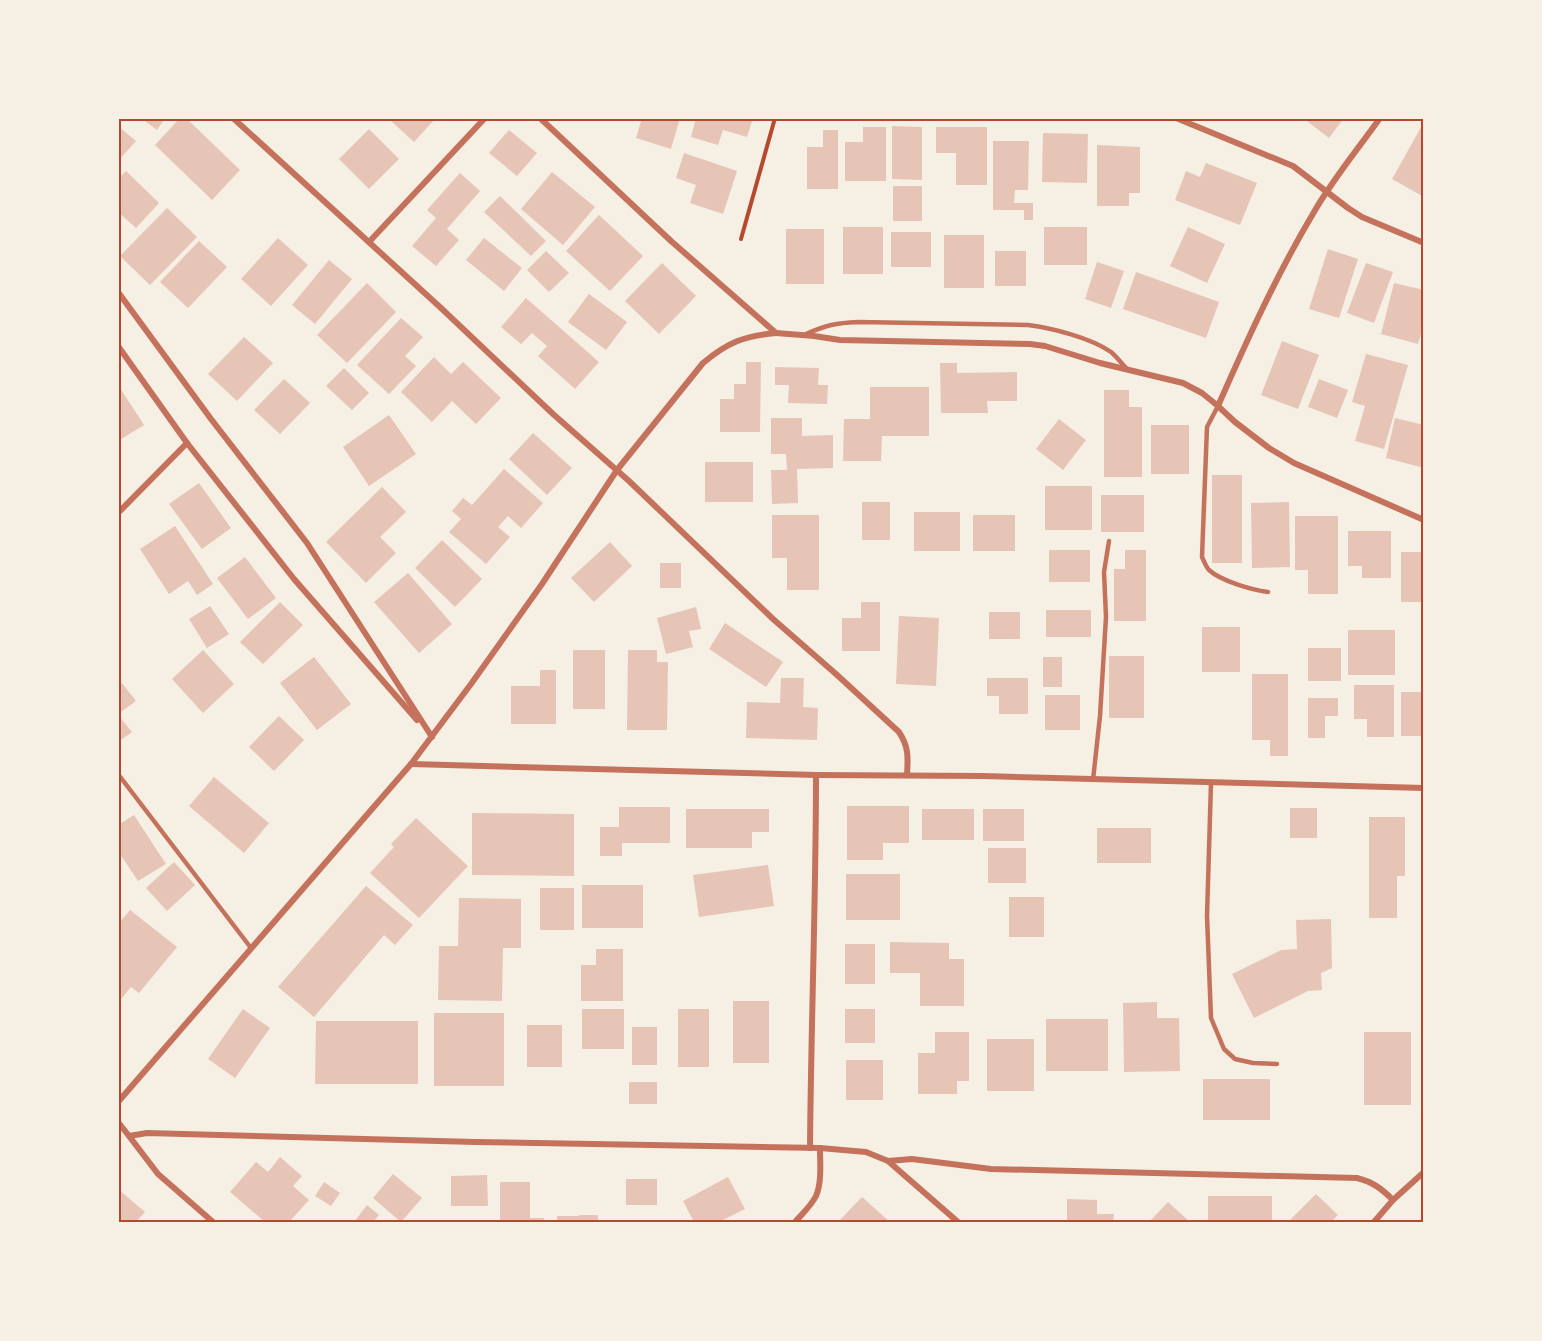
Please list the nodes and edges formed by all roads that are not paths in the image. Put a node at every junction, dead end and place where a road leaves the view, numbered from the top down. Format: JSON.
{"nodes":[{"id":1,"x":233,"y":118,"type":"edge"},
{"id":2,"x":485,"y":118,"type":"edge"},
{"id":3,"x":540,"y":118,"type":"edge"},
{"id":4,"x":1176,"y":118,"type":"edge"},
{"id":5,"x":1380,"y":118,"type":"edge"},
{"id":6,"x":1328,"y":191,"type":"junction"},
{"id":7,"x":369,"y":242,"type":"junction"},
{"id":8,"x":1424,"y":243,"type":"edge"},
{"id":9,"x":118,"y":292,"type":"edge"},
{"id":10,"x":776,"y":333,"type":"junction"},
{"id":11,"x":804,"y":335,"type":"junction"},
{"id":12,"x":118,"y":346,"type":"edge"},
{"id":13,"x":1128,"y":370,"type":"junction"},
{"id":14,"x":1218,"y":406,"type":"junction"},
{"id":15,"x":187,"y":443,"type":"junction"},
{"id":16,"x":616,"y":470,"type":"junction"},
{"id":17,"x":118,"y":513,"type":"edge"},
{"id":18,"x":1424,"y":520,"type":"edge"},
{"id":19,"x":1109,"y":542,"type":"dead end"},
{"id":20,"x":1268,"y":592,"type":"dead end"},
{"id":21,"x":432,"y":737,"type":"junction"},
{"id":22,"x":411,"y":764,"type":"junction"},
{"id":23,"x":118,"y":774,"type":"edge"},
{"id":24,"x":816,"y":775,"type":"junction"},
{"id":25,"x":907,"y":775,"type":"junction"},
{"id":26,"x":1093,"y":780,"type":"junction"},
{"id":27,"x":1211,"y":783,"type":"junction"},
{"id":28,"x":1424,"y":788,"type":"edge"},
{"id":29,"x":251,"y":948,"type":"junction"},
{"id":30,"x":1277,"y":1064,"type":"dead end"},
{"id":31,"x":118,"y":1102,"type":"edge"},
{"id":32,"x":118,"y":1122,"type":"edge"},
{"id":33,"x":129,"y":1137,"type":"junction"},
{"id":34,"x":810,"y":1148,"type":"junction"},
{"id":35,"x":820,"y":1149,"type":"junction"},
{"id":36,"x":888,"y":1161,"type":"junction"},
{"id":37,"x":1424,"y":1172,"type":"edge"},
{"id":38,"x":1393,"y":1200,"type":"junction"},
{"id":39,"x":213,"y":1222,"type":"edge"},
{"id":40,"x":795,"y":1222,"type":"edge"},
{"id":41,"x":958,"y":1222,"type":"edge"},
{"id":42,"x":1374,"y":1222,"type":"edge"}],
"edges":[{"from":1,"to":7,"type":"street"},
{"from":2,"to":7,"type":"street"},
{"from":3,"to":10,"type":"street"},
{"from":4,"to":6,"type":"street"},
{"from":5,"to":6,"type":"street"},
{"from":6,"to":8,"type":"street"},
{"from":6,"to":14,"type":"street"},
{"from":7,"to":16,"type":"street"},
{"from":9,"to":21,"type":"street"},
{"from":10,"to":11,"type":"street"},
{"from":10,"to":16,"type":"street"},
{"from":11,"to":13,"type":"street"},
{"from":11,"to":13,"type":"lane"},
{"from":12,"to":15,"type":"street"},
{"from":13,"to":14,"type":"street"},
{"from":14,"to":18,"type":"street"},
{"from":14,"to":20,"type":"lane"},
{"from":15,"to":17,"type":"street"},
{"from":15,"to":21,"type":"street"},
{"from":16,"to":21,"type":"street"},
{"from":16,"to":25,"type":"street"},
{"from":19,"to":26,"type":"lane"},
{"from":21,"to":22,"type":"street"},
{"from":22,"to":24,"type":"street"},
{"from":22,"to":29,"type":"street"},
{"from":23,"to":29,"type":"lane"},
{"from":24,"to":25,"type":"street"},
{"from":24,"to":34,"type":"street"},
{"from":25,"to":26,"type":"street"},
{"from":26,"to":27,"type":"street"},
{"from":27,"to":28,"type":"street"},
{"from":27,"to":30,"type":"lane"},
{"from":29,"to":31,"type":"street"},
{"from":32,"to":33,"type":"street"},
{"from":33,"to":34,"type":"street"},
{"from":33,"to":39,"type":"street"},
{"from":34,"to":35,"type":"street"},
{"from":35,"to":36,"type":"street"},
{"from":35,"to":40,"type":"street"},
{"from":36,"to":38,"type":"street"},
{"from":36,"to":41,"type":"street"},
{"from":37,"to":38,"type":"street"},
{"from":38,"to":42,"type":"street"}]}
